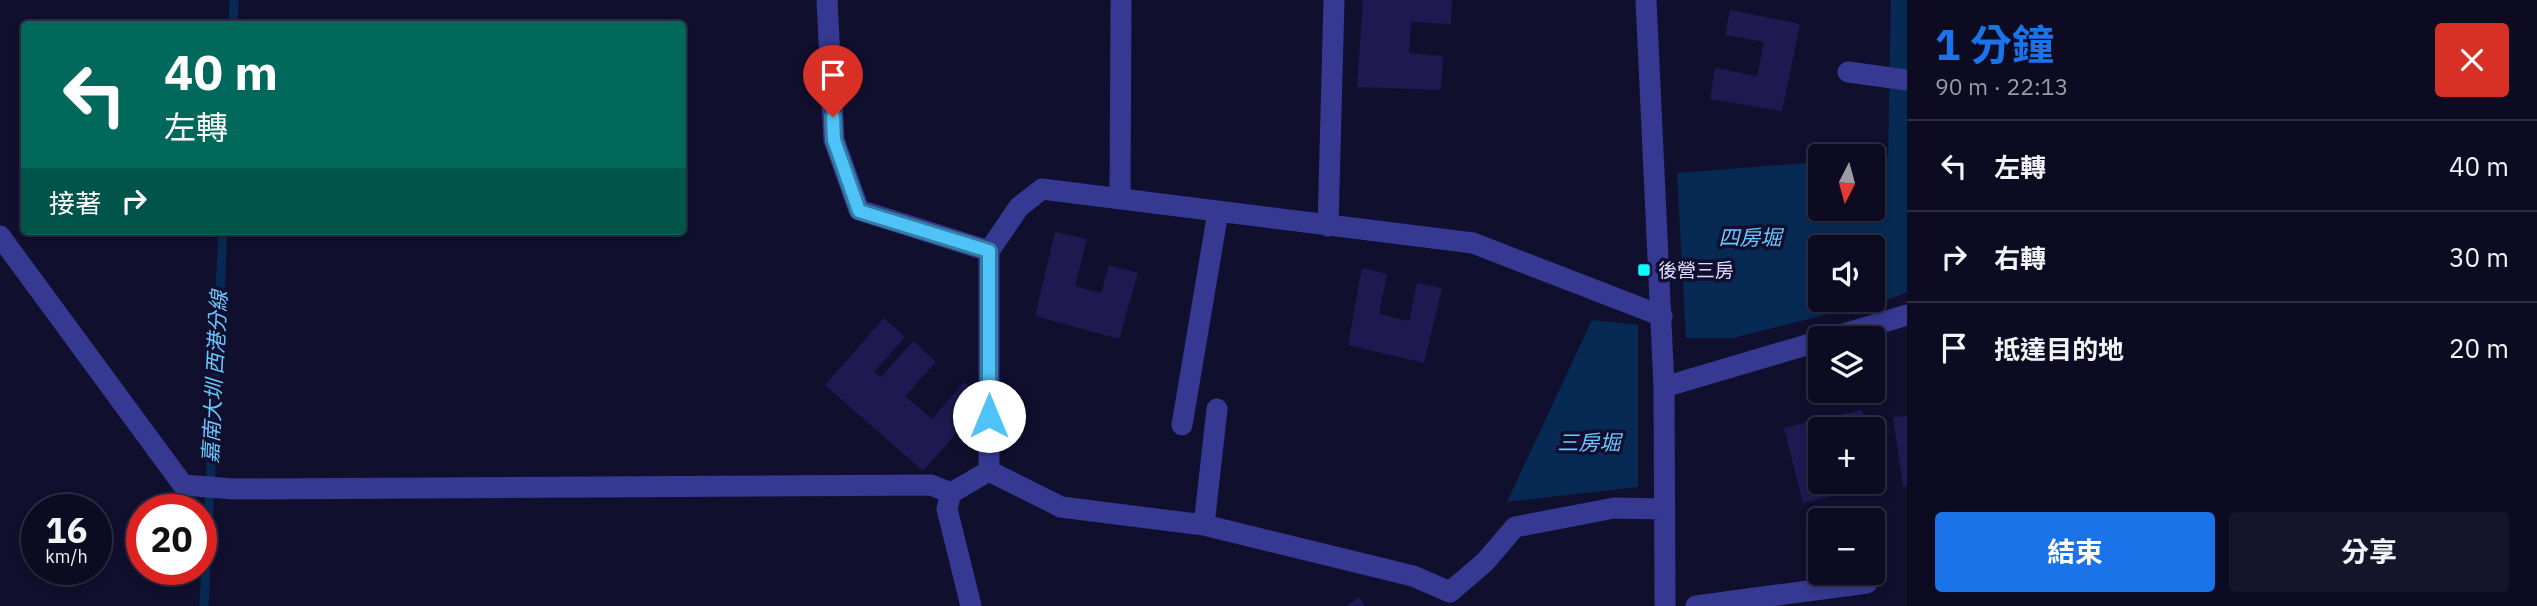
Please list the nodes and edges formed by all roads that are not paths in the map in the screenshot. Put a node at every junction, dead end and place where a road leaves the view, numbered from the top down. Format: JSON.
{"nodes":[{"id":1,"x":827,"y":0,"type":"edge"},
{"id":2,"x":1121,"y":0,"type":"edge"},
{"id":3,"x":1334,"y":0,"type":"edge"},
{"id":4,"x":1646,"y":0,"type":"edge"},
{"id":5,"x":1847,"y":72,"type":"dead end"},
{"id":6,"x":1907,"y":80,"type":"edge"},
{"id":7,"x":1120,"y":198,"type":"junction"},
{"id":8,"x":1219,"y":212,"type":"junction"},
{"id":9,"x":1328,"y":226,"type":"junction"},
{"id":10,"x":0,"y":236,"type":"edge"},
{"id":11,"x":989,"y":251,"type":"junction"},
{"id":12,"x":1907,"y":315,"type":"edge"},
{"id":13,"x":1661,"y":316,"type":"junction"},
{"id":14,"x":1870,"y":326,"type":"edge"},
{"id":15,"x":1808,"y":345,"type":"edge"},
{"id":16,"x":1664,"y":387,"type":"junction"},
{"id":17,"x":1217,"y":409,"type":"dead end"},
{"id":18,"x":1182,"y":425,"type":"dead end"},
{"id":19,"x":989,"y":471,"type":"junction"},
{"id":20,"x":951,"y":494,"type":"junction"},
{"id":21,"x":1665,"y":509,"type":"junction"},
{"id":22,"x":1204,"y":525,"type":"junction"},
{"id":23,"x":1852,"y":585,"type":"edge"},
{"id":24,"x":1449,"y":599,"type":"edge"},
{"id":25,"x":971,"y":606,"type":"edge"},
{"id":26,"x":1665,"y":606,"type":"edge"},
{"id":27,"x":1696,"y":606,"type":"edge"}],
"edges":[{"from":1,"to":11,"type":"street"},
{"from":2,"to":7,"type":"street"},
{"from":3,"to":9,"type":"street"},
{"from":4,"to":13,"type":"street"},
{"from":5,"to":6,"type":"street"},
{"from":7,"to":8,"type":"street"},
{"from":7,"to":11,"type":"street"},
{"from":8,"to":9,"type":"street"},
{"from":8,"to":18,"type":"street"},
{"from":9,"to":13,"type":"street"},
{"from":10,"to":20,"type":"street"},
{"from":11,"to":19,"type":"street"},
{"from":12,"to":14,"type":"street"},
{"from":13,"to":16,"type":"street"},
{"from":15,"to":16,"type":"street"},
{"from":16,"to":21,"type":"street"},
{"from":17,"to":22,"type":"street"},
{"from":19,"to":20,"type":"street"},
{"from":19,"to":22,"type":"street"},
{"from":20,"to":25,"type":"street"},
{"from":21,"to":24,"type":"street"},
{"from":21,"to":26,"type":"street"},
{"from":22,"to":24,"type":"street"},
{"from":23,"to":27,"type":"street"}]}
